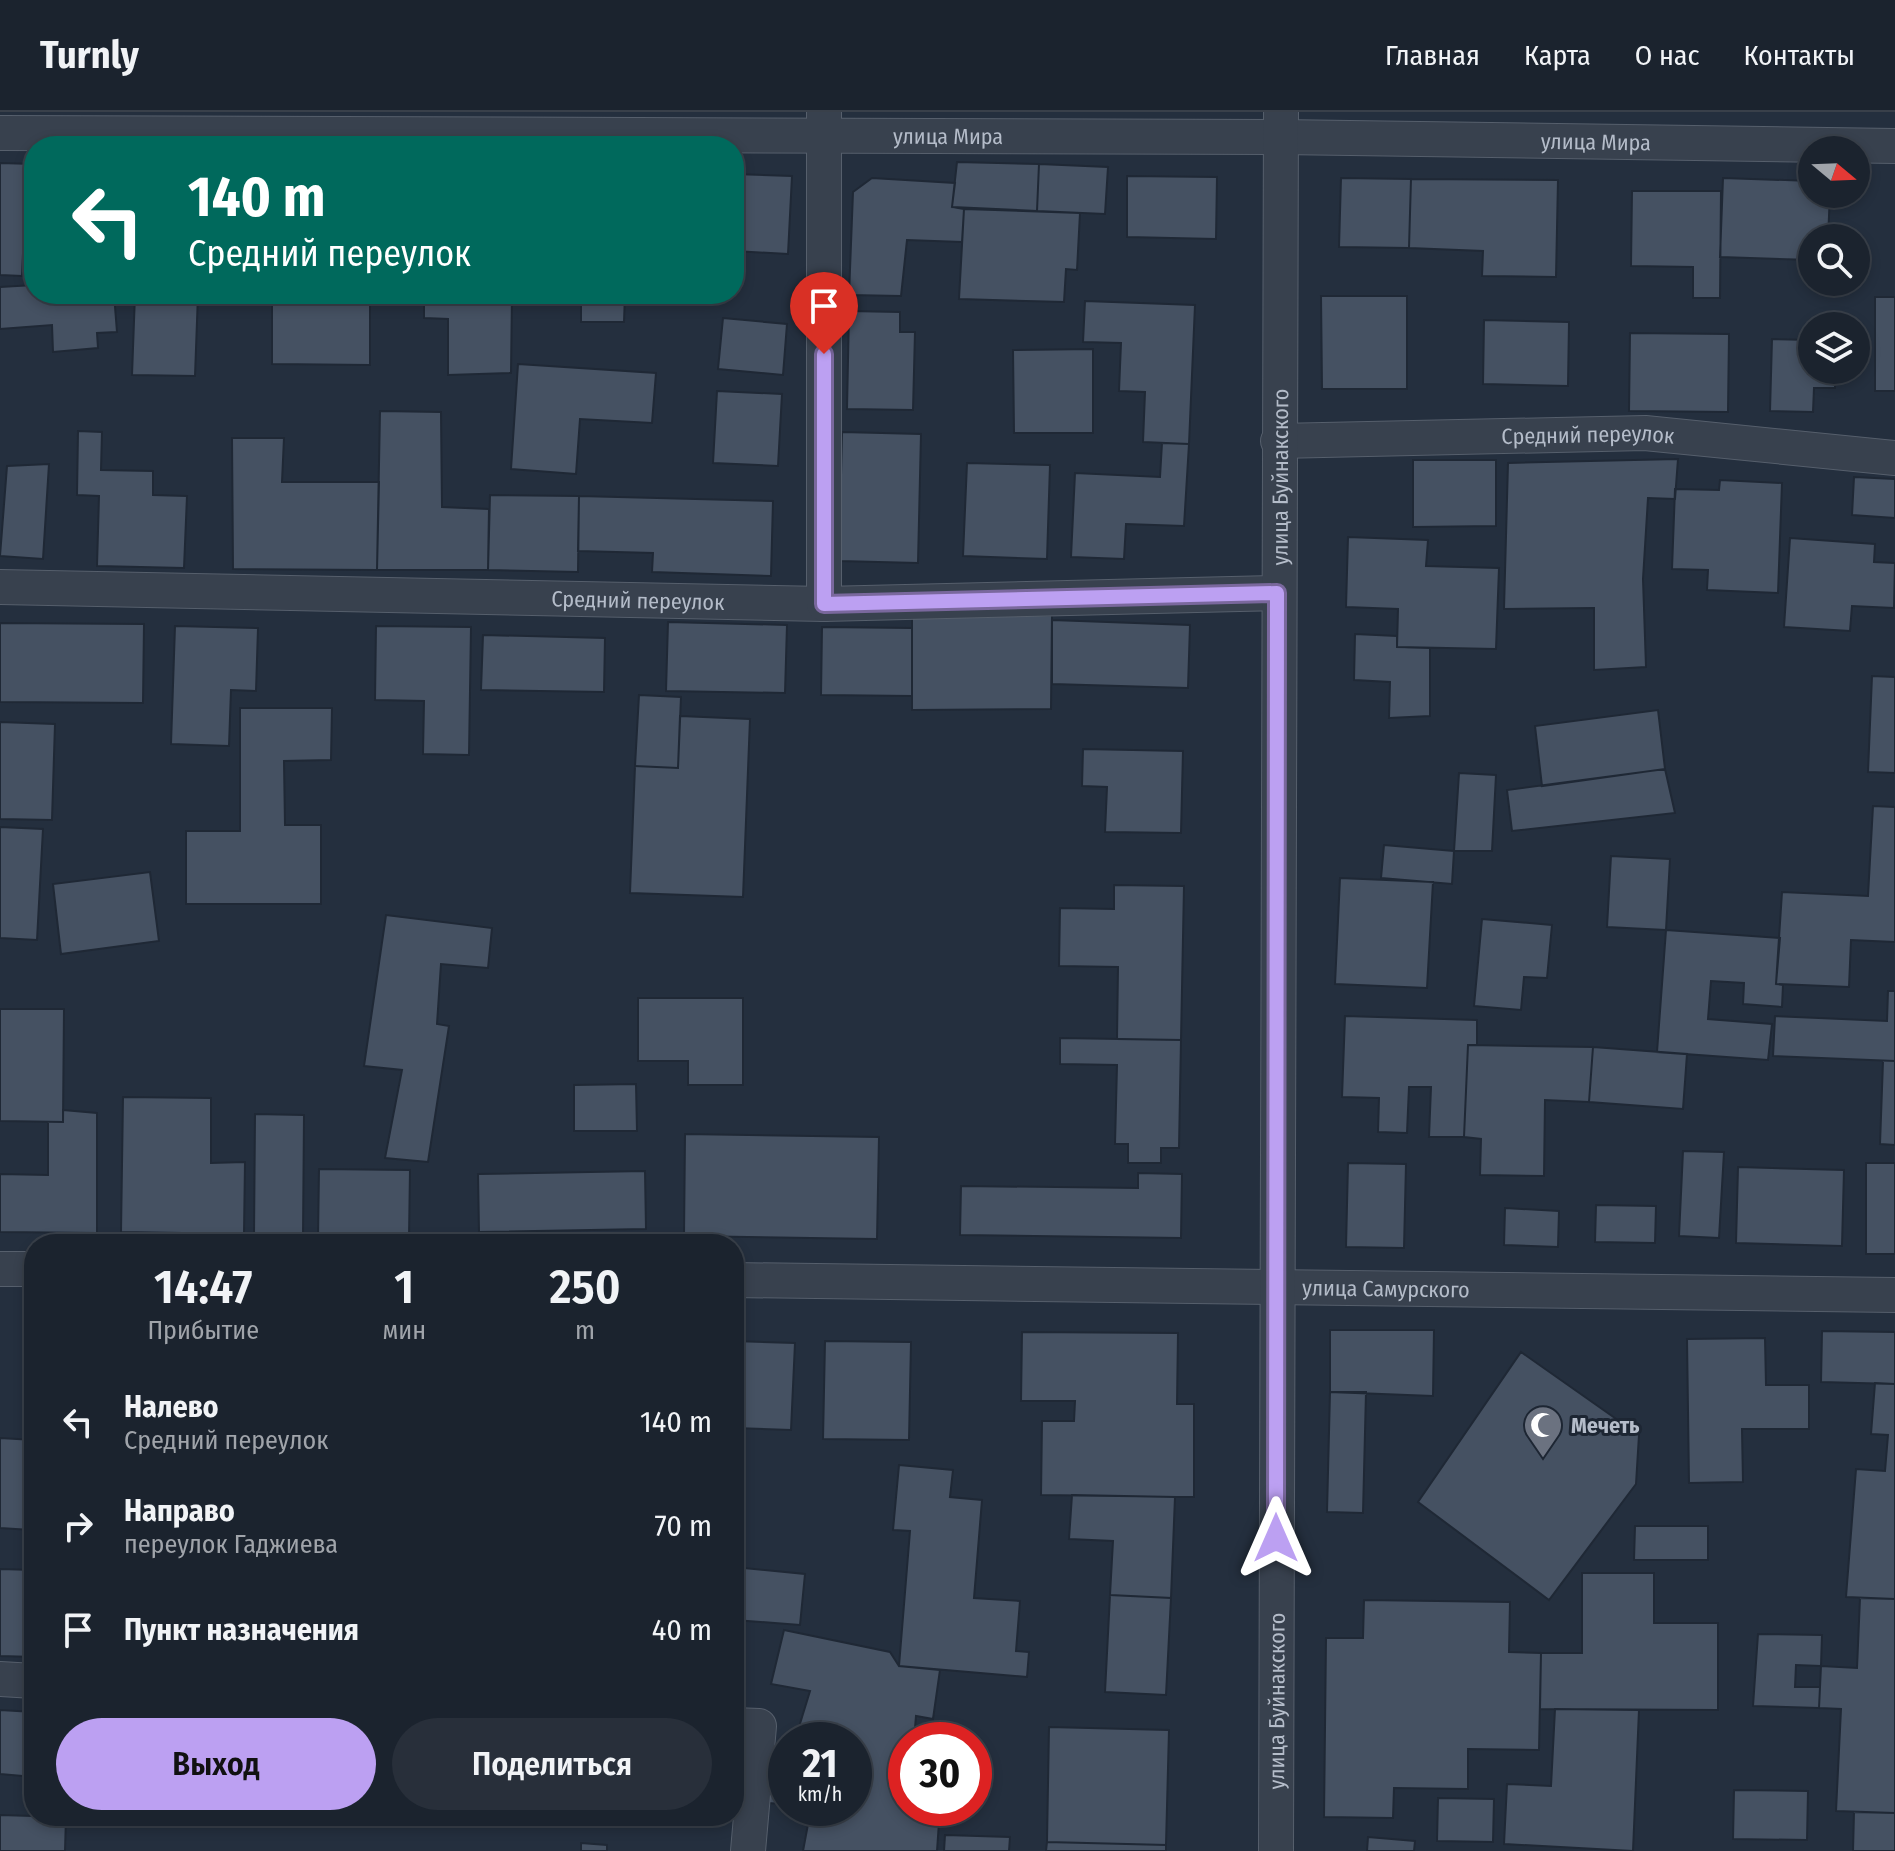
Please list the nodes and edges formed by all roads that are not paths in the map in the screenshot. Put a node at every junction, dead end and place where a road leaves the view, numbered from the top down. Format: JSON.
{"nodes":[{"id":1,"x":824,"y":123,"type":"edge"},
{"id":2,"x":1280,"y":124,"type":"edge"},
{"id":3,"x":0,"y":133,"type":"edge"},
{"id":4,"x":1895,"y":146,"type":"edge"},
{"id":5,"x":1278,"y":441,"type":"junction"},
{"id":6,"x":1895,"y":458,"type":"edge"},
{"id":7,"x":0,"y":587,"type":"edge"},
{"id":8,"x":1277,"y":593,"type":"junction"},
{"id":9,"x":824,"y":604,"type":"junction"},
{"id":10,"x":0,"y":1269,"type":"edge"},
{"id":11,"x":24,"y":1269,"type":"edge"},
{"id":12,"x":744,"y":1280,"type":"edge"},
{"id":13,"x":1277,"y":1287,"type":"junction"},
{"id":14,"x":1895,"y":1295,"type":"edge"},
{"id":15,"x":0,"y":1679,"type":"edge"},
{"id":16,"x":24,"y":1680,"type":"edge"},
{"id":17,"x":744,"y":1725,"type":"edge"},
{"id":18,"x":748,"y":1851,"type":"edge"},
{"id":19,"x":1276,"y":1851,"type":"edge"}],
"edges":[{"from":1,"to":2,"type":"street","name":"улица Мира"},
{"from":1,"to":3,"type":"street","name":"улица Мира"},
{"from":1,"to":9,"type":"street"},
{"from":2,"to":4,"type":"street","name":"улица Мира"},
{"from":2,"to":5,"type":"street","name":"улица Буйнакского"},
{"from":5,"to":6,"type":"street","name":"Средний переулок"},
{"from":5,"to":8,"type":"street","name":"улица Буйнакского"},
{"from":7,"to":9,"type":"street","name":"Средний переулок"},
{"from":8,"to":9,"type":"street","name":"Средний переулок"},
{"from":8,"to":13,"type":"street","name":"улица Буйнакского"},
{"from":10,"to":11,"type":"street"},
{"from":12,"to":13,"type":"street","name":"улица Самурского"},
{"from":13,"to":14,"type":"street","name":"улица Самурского"},
{"from":13,"to":19,"type":"street","name":"улица Буйнакского"},
{"from":15,"to":16,"type":"street"},
{"from":17,"to":18,"type":"street"}]}
